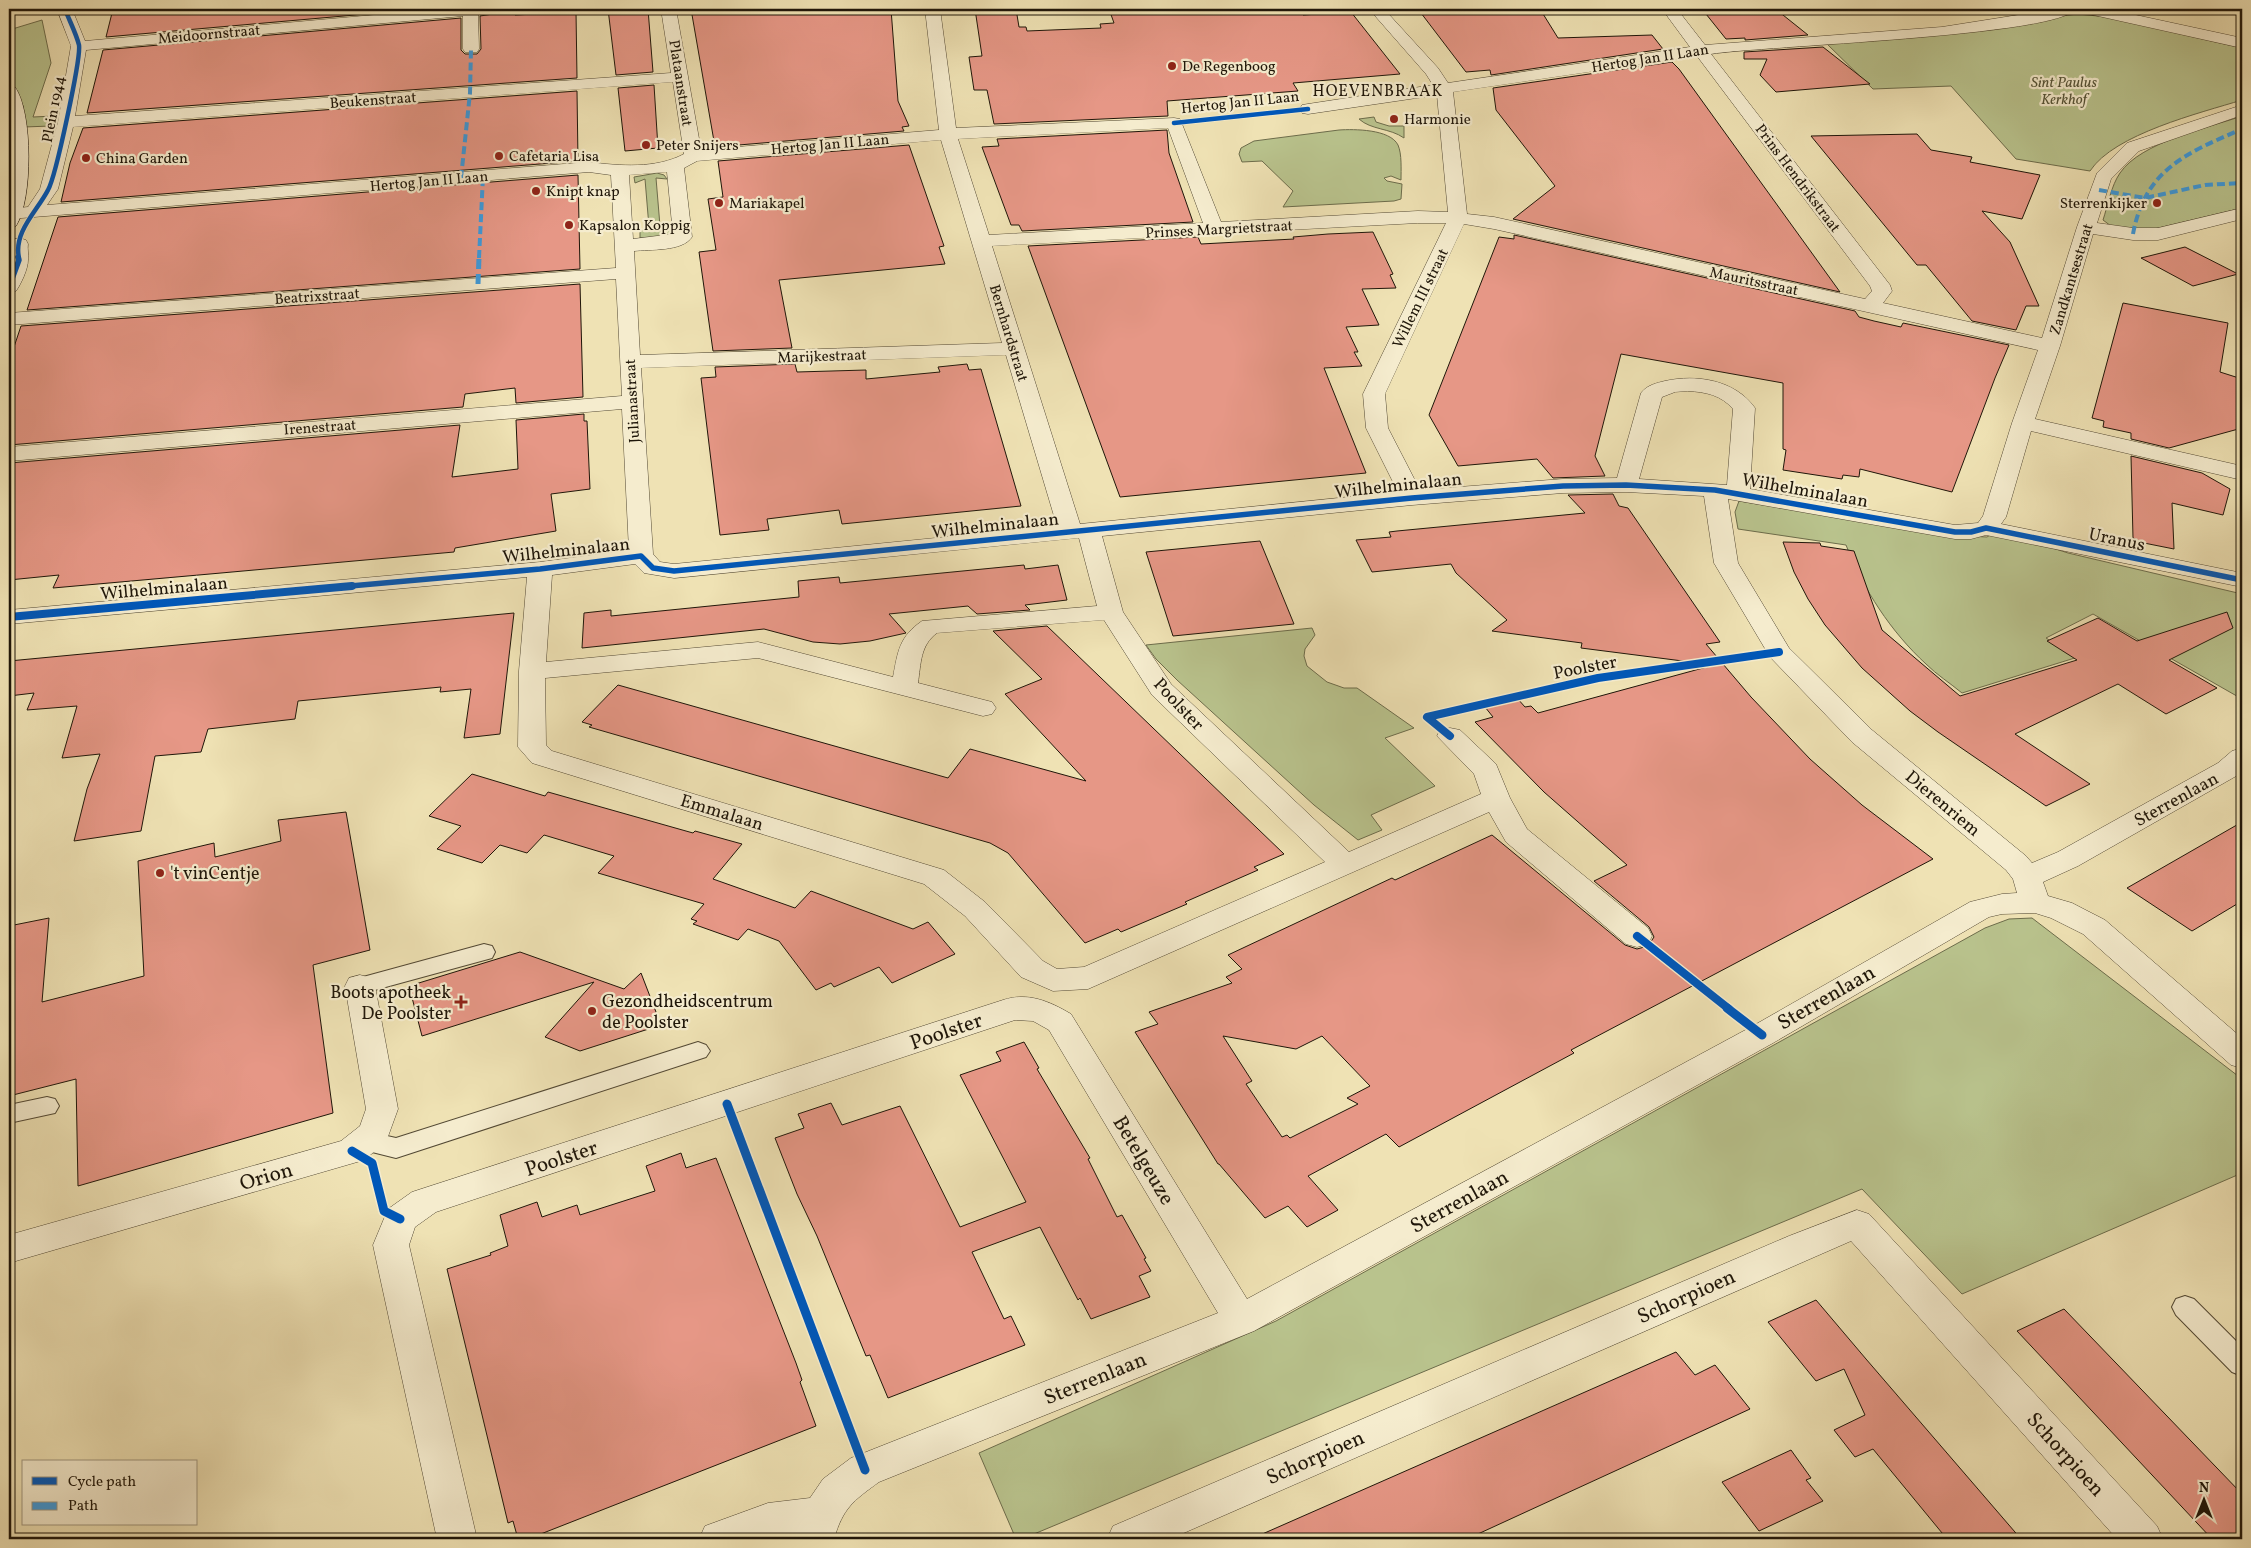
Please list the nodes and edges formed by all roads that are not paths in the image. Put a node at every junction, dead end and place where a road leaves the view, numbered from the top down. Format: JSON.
{"nodes":[{"id":1,"x":14,"y":9,"type":"edge"},
{"id":2,"x":65,"y":9,"type":"edge"},
{"id":3,"x":488,"y":9,"type":"edge"},
{"id":4,"x":669,"y":9,"type":"edge"},
{"id":5,"x":933,"y":9,"type":"edge"},
{"id":6,"x":1376,"y":9,"type":"edge"},
{"id":7,"x":1669,"y":9,"type":"edge"},
{"id":8,"x":2068,"y":9,"type":"edge"},
{"id":9,"x":2089,"y":9,"type":"edge"},
{"id":10,"x":9,"y":10,"type":"edge"},
{"id":11,"x":470,"y":10,"type":"junction"},
{"id":12,"x":2242,"y":43,"type":"edge"},
{"id":13,"x":79,"y":46,"type":"junction"},
{"id":14,"x":471,"y":49,"type":"dead end"},
{"id":15,"x":1700,"y":51,"type":"junction"},
{"id":16,"x":680,"y":77,"type":"junction"},
{"id":17,"x":1444,"y":89,"type":"junction"},
{"id":18,"x":9,"y":90,"type":"edge"},
{"id":19,"x":1308,"y":108,"type":"dead end"},
{"id":20,"x":2242,"y":110,"type":"edge"},
{"id":21,"x":66,"y":122,"type":"junction"},
{"id":22,"x":948,"y":134,"type":"junction"},
{"id":23,"x":693,"y":156,"type":"junction"},
{"id":24,"x":675,"y":166,"type":"junction"},
{"id":25,"x":620,"y":171,"type":"junction"},
{"id":26,"x":34,"y":211,"type":"junction"},
{"id":27,"x":2242,"y":214,"type":"edge"},
{"id":28,"x":10,"y":216,"type":"edge"},
{"id":29,"x":1458,"y":218,"type":"junction"},
{"id":30,"x":2086,"y":227,"type":"junction"},
{"id":31,"x":1214,"y":229,"type":"junction"},
{"id":32,"x":981,"y":241,"type":"junction"},
{"id":33,"x":19,"y":244,"type":"dead end"},
{"id":34,"x":624,"y":246,"type":"junction"},
{"id":35,"x":625,"y":273,"type":"junction"},
{"id":36,"x":9,"y":287,"type":"edge"},
{"id":37,"x":1870,"y":306,"type":"junction"},
{"id":38,"x":9,"y":319,"type":"edge"},
{"id":39,"x":2050,"y":346,"type":"junction"},
{"id":40,"x":1014,"y":349,"type":"junction"},
{"id":41,"x":630,"y":362,"type":"junction"},
{"id":42,"x":632,"y":402,"type":"junction"},
{"id":43,"x":2023,"y":423,"type":"junction"},
{"id":44,"x":9,"y":454,"type":"edge"},
{"id":45,"x":2242,"y":473,"type":"edge"},
{"id":46,"x":1626,"y":485,"type":"junction"},
{"id":47,"x":1726,"y":492,"type":"junction"},
{"id":48,"x":1412,"y":498,"type":"junction"},
{"id":49,"x":1986,"y":528,"type":"junction"},
{"id":50,"x":1080,"y":531,"type":"junction"},
{"id":51,"x":640,"y":556,"type":"junction"},
{"id":52,"x":540,"y":569,"type":"junction"},
{"id":53,"x":2242,"y":580,"type":"edge"},
{"id":54,"x":1111,"y":612,"type":"junction"},
{"id":55,"x":9,"y":617,"type":"edge"},
{"id":56,"x":532,"y":670,"type":"junction"},
{"id":57,"x":904,"y":687,"type":"junction"},
{"id":58,"x":983,"y":708,"type":"dead end"},
{"id":59,"x":1450,"y":736,"type":"dead end"},
{"id":60,"x":2242,"y":758,"type":"edge"},
{"id":61,"x":1496,"y":798,"type":"junction"},
{"id":62,"x":1344,"y":864,"type":"junction"},
{"id":63,"x":2031,"y":890,"type":"junction"},
{"id":64,"x":1637,"y":936,"type":"dead end"},
{"id":65,"x":484,"y":952,"type":"dead end"},
{"id":66,"x":360,"y":986,"type":"joint"},
{"id":67,"x":1039,"y":1010,"type":"joint"},
{"id":68,"x":698,"y":1051,"type":"dead end"},
{"id":69,"x":2242,"y":1056,"type":"edge"},
{"id":70,"x":48,"y":1106,"type":"dead end"},
{"id":71,"x":9,"y":1114,"type":"edge"},
{"id":72,"x":365,"y":1141,"type":"junction"},
{"id":73,"x":9,"y":1249,"type":"edge"},
{"id":74,"x":2185,"y":1307,"type":"dead end"},
{"id":75,"x":1241,"y":1320,"type":"junction"},
{"id":76,"x":2242,"y":1364,"type":"edge"},
{"id":77,"x":817,"y":1527,"type":"edge"},
{"id":78,"x":457,"y":1539,"type":"edge"},
{"id":79,"x":719,"y":1539,"type":"edge"},
{"id":80,"x":1127,"y":1539,"type":"edge"},
{"id":81,"x":2143,"y":1539,"type":"edge"}],
"edges":[{"from":1,"to":10,"type":"street"},
{"from":2,"to":13,"type":"street"},
{"from":3,"to":11,"type":"street","name":"Meidoornstraat"},
{"from":4,"to":16,"type":"street","name":"Plataanstraat"},
{"from":5,"to":22,"type":"street","name":"Bernhardstraat"},
{"from":6,"to":17,"type":"street"},
{"from":7,"to":15,"type":"street"},
{"from":8,"to":15,"type":"street","name":"Hertog Jan II Laan"},
{"from":9,"to":12,"type":"street"},
{"from":11,"to":13,"type":"street","name":"Meidoornstraat"},
{"from":11,"to":14,"type":"street"},
{"from":13,"to":21,"type":"street","name":"Plein 1944"},
{"from":15,"to":17,"type":"street","name":"Hertog Jan II Laan"},
{"from":15,"to":37,"type":"street","name":"Prins Hendrikstraat"},
{"from":16,"to":21,"type":"street","name":"Beukenstraat"},
{"from":16,"to":23,"type":"street","name":"Plataanstraat"},
{"from":17,"to":19,"type":"street","name":"Hertog Jan II Laan"},
{"from":17,"to":29,"type":"street"},
{"from":18,"to":28,"type":"street","name":"Plein 1944"},
{"from":20,"to":30,"type":"street","name":"Zandkantsestraat"},
{"from":21,"to":26,"type":"street","name":"Plein 1944"},
{"from":22,"to":23,"type":"street","name":"Hertog Jan II Laan"},
{"from":22,"to":31,"type":"street","name":"Hertog Jan II Laan"},
{"from":22,"to":32,"type":"street","name":"Bernhardstraat"},
{"from":23,"to":24,"type":"street","name":"Hertog Jan II Laan"},
{"from":24,"to":25,"type":"street","name":"Hertog Jan II Laan"},
{"from":24,"to":34,"type":"street"},
{"from":25,"to":26,"type":"street","name":"Hertog Jan II Laan"},
{"from":25,"to":34,"type":"street","name":"Julianastraat"},
{"from":26,"to":28,"type":"street","name":"Hertog Jan II Laan"},
{"from":27,"to":30,"type":"street"},
{"from":29,"to":31,"type":"street","name":"Prinses Margrietstraat"},
{"from":29,"to":37,"type":"street","name":"Mauritsstraat"},
{"from":29,"to":48,"type":"street","name":"Willem III straat"},
{"from":30,"to":39,"type":"street","name":"Zandkantsestraat"},
{"from":31,"to":32,"type":"street","name":"Prinses Margrietstraat"},
{"from":32,"to":40,"type":"street","name":"Bernhardstraat"},
{"from":33,"to":36,"type":"street"},
{"from":34,"to":35,"type":"street","name":"Julianastraat"},
{"from":35,"to":38,"type":"street","name":"Beatrixstraat"},
{"from":35,"to":41,"type":"street","name":"Julianastraat"},
{"from":37,"to":39,"type":"street","name":"Mauritsstraat"},
{"from":39,"to":43,"type":"street","name":"Zandkantsestraat"},
{"from":40,"to":41,"type":"street","name":"Marijkestraat"},
{"from":40,"to":50,"type":"street","name":"Bernhardstraat"},
{"from":41,"to":42,"type":"street","name":"Julianastraat"},
{"from":42,"to":44,"type":"street","name":"Irenestraat"},
{"from":42,"to":51,"type":"street","name":"Julianastraat"},
{"from":43,"to":45,"type":"street"},
{"from":43,"to":49,"type":"street","name":"Zandkantsestraat"},
{"from":46,"to":47,"type":"street","name":"Wilhelminalaan"},
{"from":46,"to":47,"type":"street","name":"Dierenriem"},
{"from":46,"to":48,"type":"street","name":"Wilhelminalaan"},
{"from":47,"to":49,"type":"street","name":"Wilhelminalaan"},
{"from":47,"to":63,"type":"street","name":"Dierenriem"},
{"from":48,"to":50,"type":"street","name":"Wilhelminalaan"},
{"from":49,"to":53,"type":"street","name":"Uranus"},
{"from":50,"to":51,"type":"street","name":"Wilhelminalaan"},
{"from":50,"to":54,"type":"street","name":"Poolster"},
{"from":51,"to":52,"type":"street","name":"Wilhelminalaan"},
{"from":52,"to":55,"type":"street","name":"Wilhelminalaan"},
{"from":52,"to":56,"type":"street","name":"Emmalaan"},
{"from":54,"to":57,"type":"street"},
{"from":54,"to":62,"type":"street","name":"Poolster"},
{"from":56,"to":57,"type":"street"},
{"from":56,"to":62,"type":"street","name":"Emmalaan"},
{"from":57,"to":58,"type":"street"},
{"from":59,"to":61,"type":"street"},
{"from":60,"to":63,"type":"street","name":"Sterrenlaan"},
{"from":61,"to":62,"type":"street"},
{"from":61,"to":64,"type":"street"},
{"from":63,"to":69,"type":"street"},
{"from":63,"to":75,"type":"street","name":"Sterrenlaan"},
{"from":65,"to":66,"type":"lane"},
{"from":66,"to":72,"type":"street","name":"Orion"},
{"from":67,"to":75,"type":"street","name":"Betelgeuze"},
{"from":67,"to":78,"type":"street","name":"Poolster"},
{"from":68,"to":72,"type":"lane"},
{"from":70,"to":71,"type":"lane"},
{"from":72,"to":73,"type":"street","name":"Orion"},
{"from":74,"to":76,"type":"lane"},
{"from":75,"to":77,"type":"street","name":"Sterrenlaan"},
{"from":77,"to":79,"type":"street"},
{"from":80,"to":81,"type":"street","name":"Schorpioen"}]}
